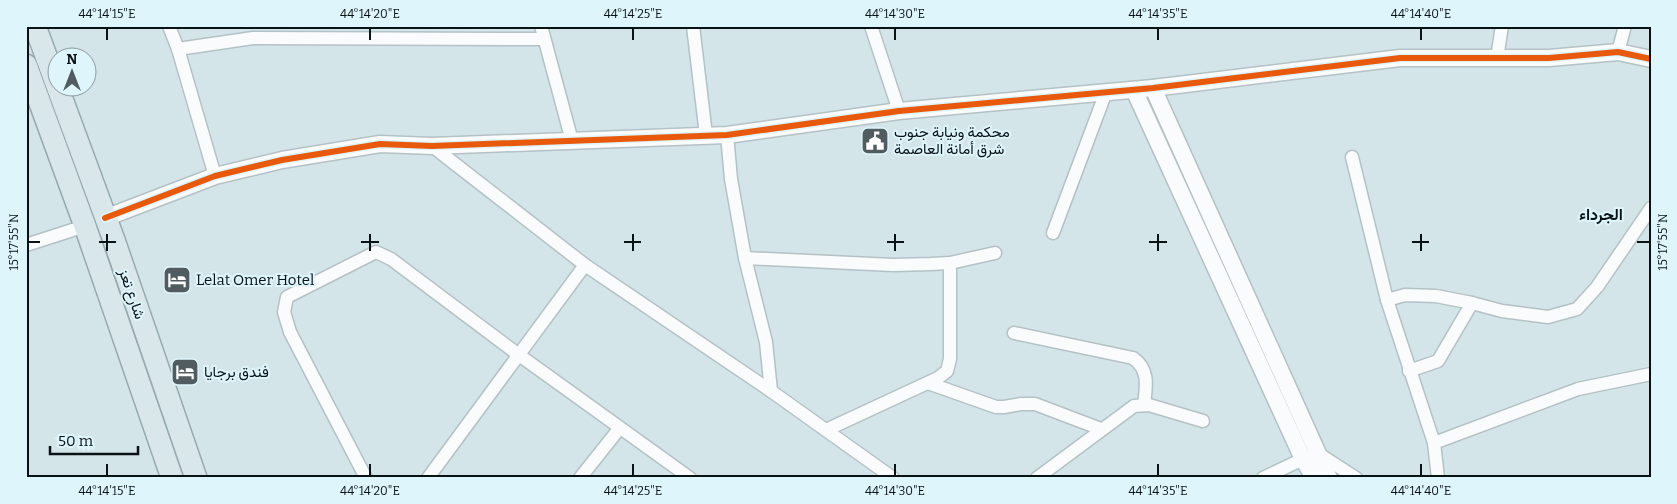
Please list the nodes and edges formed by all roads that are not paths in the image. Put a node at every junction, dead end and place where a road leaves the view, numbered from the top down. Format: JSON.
{"nodes":[{"id":1,"x":35,"y":26,"type":"edge"},
{"id":2,"x":169,"y":26,"type":"edge"},
{"id":3,"x":431,"y":26,"type":"edge"},
{"id":4,"x":693,"y":26,"type":"edge"},
{"id":5,"x":871,"y":26,"type":"edge"},
{"id":6,"x":1502,"y":26,"type":"edge"},
{"id":7,"x":1625,"y":26,"type":"edge"},
{"id":8,"x":252,"y":32,"type":"edge"},
{"id":9,"x":543,"y":32,"type":"edge"},
{"id":10,"x":436,"y":39,"type":"junction"},
{"id":11,"x":178,"y":49,"type":"junction"},
{"id":12,"x":1618,"y":52,"type":"junction"},
{"id":13,"x":1497,"y":58,"type":"junction"},
{"id":14,"x":1651,"y":59,"type":"edge"},
{"id":15,"x":26,"y":65,"type":"edge"},
{"id":16,"x":1153,"y":88,"type":"junction"},
{"id":17,"x":1134,"y":90,"type":"junction"},
{"id":18,"x":1106,"y":92,"type":"junction"},
{"id":19,"x":899,"y":111,"type":"junction"},
{"id":20,"x":727,"y":134,"type":"junction"},
{"id":21,"x":706,"y":135,"type":"junction"},
{"id":22,"x":572,"y":141,"type":"junction"},
{"id":23,"x":432,"y":146,"type":"junction"},
{"id":24,"x":1352,"y":157,"type":"dead end"},
{"id":25,"x":215,"y":176,"type":"junction"},
{"id":26,"x":1651,"y":208,"type":"edge"},
{"id":27,"x":105,"y":218,"type":"junction"},
{"id":28,"x":85,"y":226,"type":"junction"},
{"id":29,"x":1053,"y":233,"type":"dead end"},
{"id":30,"x":26,"y":245,"type":"edge"},
{"id":31,"x":995,"y":253,"type":"dead end"},
{"id":32,"x":745,"y":258,"type":"junction"},
{"id":33,"x":950,"y":263,"type":"junction"},
{"id":34,"x":585,"y":266,"type":"junction"},
{"id":35,"x":1387,"y":300,"type":"junction"},
{"id":36,"x":1472,"y":303,"type":"junction"},
{"id":37,"x":1014,"y":333,"type":"dead end"},
{"id":38,"x":519,"y":356,"type":"junction"},
{"id":39,"x":1409,"y":371,"type":"junction"},
{"id":40,"x":1651,"y":374,"type":"edge"},
{"id":41,"x":928,"y":383,"type":"junction"},
{"id":42,"x":771,"y":391,"type":"junction"},
{"id":43,"x":1144,"y":405,"type":"junction"},
{"id":44,"x":1203,"y":421,"type":"dead end"},
{"id":45,"x":619,"y":428,"type":"junction"},
{"id":46,"x":826,"y":430,"type":"junction"},
{"id":47,"x":1101,"y":430,"type":"junction"},
{"id":48,"x":1434,"y":443,"type":"junction"},
{"id":49,"x":1319,"y":454,"type":"junction"},
{"id":50,"x":1303,"y":459,"type":"junction"},
{"id":51,"x":172,"y":478,"type":"edge"},
{"id":52,"x":196,"y":478,"type":"edge"},
{"id":53,"x":366,"y":478,"type":"edge"},
{"id":54,"x":428,"y":478,"type":"edge"},
{"id":55,"x":580,"y":478,"type":"edge"},
{"id":56,"x":690,"y":478,"type":"edge"},
{"id":57,"x":892,"y":478,"type":"edge"},
{"id":58,"x":1037,"y":478,"type":"edge"},
{"id":59,"x":1263,"y":478,"type":"edge"},
{"id":60,"x":1314,"y":478,"type":"edge"},
{"id":61,"x":1329,"y":478,"type":"edge"},
{"id":62,"x":1356,"y":478,"type":"edge"},
{"id":63,"x":1438,"y":478,"type":"edge"}],
"edges":[{"from":1,"to":27,"type":"highway","name":"شارع تعز"},
{"from":2,"to":11,"type":"street"},
{"from":3,"to":10,"type":"street"},
{"from":4,"to":21,"type":"street"},
{"from":5,"to":19,"type":"street"},
{"from":6,"to":13,"type":"street"},
{"from":7,"to":12,"type":"street"},
{"from":8,"to":10,"type":"street"},
{"from":8,"to":11,"type":"street"},
{"from":9,"to":10,"type":"street"},
{"from":9,"to":22,"type":"street"},
{"from":11,"to":25,"type":"street"},
{"from":12,"to":13,"type":"street"},
{"from":12,"to":14,"type":"street"},
{"from":13,"to":16,"type":"street"},
{"from":15,"to":28,"type":"highway","name":"شارع تعز"},
{"from":16,"to":17,"type":"street"},
{"from":16,"to":49,"type":"street"},
{"from":17,"to":18,"type":"street"},
{"from":17,"to":50,"type":"street"},
{"from":18,"to":19,"type":"street"},
{"from":18,"to":29,"type":"street"},
{"from":19,"to":20,"type":"street"},
{"from":20,"to":21,"type":"street"},
{"from":20,"to":32,"type":"street"},
{"from":21,"to":22,"type":"street"},
{"from":22,"to":23,"type":"street"},
{"from":23,"to":25,"type":"street"},
{"from":23,"to":34,"type":"street"},
{"from":24,"to":35,"type":"street"},
{"from":25,"to":27,"type":"street"},
{"from":26,"to":36,"type":"street"},
{"from":27,"to":28,"type":"highway"},
{"from":27,"to":52,"type":"highway","name":"شارع تعز"},
{"from":28,"to":30,"type":"street"},
{"from":28,"to":51,"type":"highway","name":"شارع تعز"},
{"from":31,"to":33,"type":"street"},
{"from":32,"to":33,"type":"street"},
{"from":32,"to":42,"type":"street"},
{"from":33,"to":41,"type":"street"},
{"from":34,"to":38,"type":"street"},
{"from":34,"to":42,"type":"street"},
{"from":35,"to":36,"type":"street"},
{"from":35,"to":39,"type":"street"},
{"from":36,"to":39,"type":"street"},
{"from":37,"to":43,"type":"street"},
{"from":38,"to":45,"type":"street"},
{"from":38,"to":53,"type":"street"},
{"from":38,"to":54,"type":"street"},
{"from":39,"to":48,"type":"street"},
{"from":40,"to":48,"type":"street"},
{"from":41,"to":46,"type":"street"},
{"from":41,"to":47,"type":"street"},
{"from":42,"to":46,"type":"street"},
{"from":43,"to":44,"type":"street"},
{"from":43,"to":47,"type":"street"},
{"from":45,"to":55,"type":"street"},
{"from":45,"to":56,"type":"street"},
{"from":46,"to":57,"type":"street"},
{"from":47,"to":58,"type":"street"},
{"from":48,"to":63,"type":"street"},
{"from":49,"to":50,"type":"street"},
{"from":49,"to":61,"type":"street"},
{"from":49,"to":62,"type":"street"},
{"from":50,"to":59,"type":"street"},
{"from":50,"to":60,"type":"street"}]}
